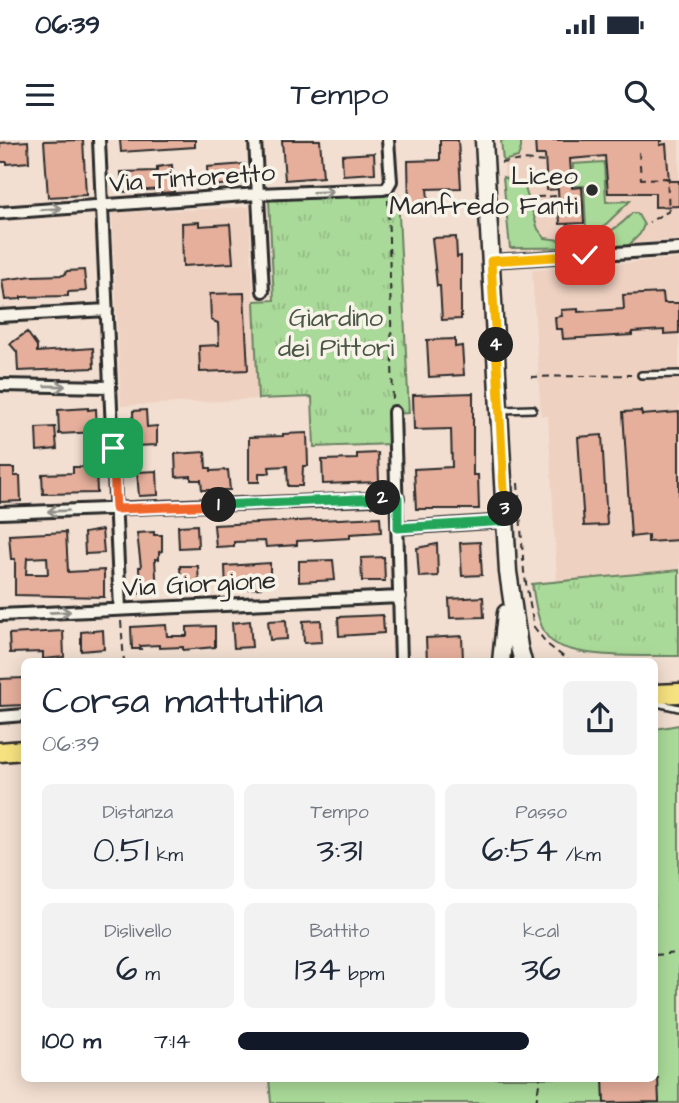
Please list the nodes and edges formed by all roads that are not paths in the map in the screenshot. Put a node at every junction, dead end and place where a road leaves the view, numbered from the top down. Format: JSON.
{"nodes":[{"id":1,"x":99,"y":140,"type":"edge"},
{"id":2,"x":255,"y":140,"type":"edge"},
{"id":3,"x":388,"y":140,"type":"edge"},
{"id":4,"x":484,"y":140,"type":"edge"},
{"id":5,"x":258,"y":194,"type":"junction"},
{"id":6,"x":102,"y":206,"type":"junction"},
{"id":7,"x":0,"y":213,"type":"edge"},
{"id":8,"x":679,"y":249,"type":"edge"},
{"id":9,"x":491,"y":261,"type":"junction"},
{"id":10,"x":263,"y":291,"type":"dead end"},
{"id":11,"x":107,"y":310,"type":"junction"},
{"id":12,"x":0,"y":316,"type":"edge"},
{"id":13,"x":679,"y":373,"type":"edge"},
{"id":14,"x":641,"y":375,"type":"road end"},
{"id":15,"x":0,"y":385,"type":"edge"},
{"id":16,"x":110,"y":387,"type":"junction"},
{"id":17,"x":533,"y":409,"type":"dead end"},
{"id":18,"x":499,"y":410,"type":"junction"},
{"id":19,"x":394,"y":412,"type":"road end"},
{"id":20,"x":398,"y":498,"type":"junction"},
{"id":21,"x":116,"y":509,"type":"junction"},
{"id":22,"x":0,"y":513,"type":"edge"},
{"id":23,"x":506,"y":521,"type":"junction"},
{"id":24,"x":398,"y":528,"type":"junction"},
{"id":25,"x":508,"y":572,"type":"junction"},
{"id":26,"x":400,"y":597,"type":"junction"},
{"id":27,"x":120,"y":609,"type":"junction"},
{"id":28,"x":0,"y":615,"type":"edge"},
{"id":29,"x":401,"y":658,"type":"edge"},
{"id":30,"x":501,"y":658,"type":"edge"},
{"id":31,"x":522,"y":658,"type":"edge"},
{"id":32,"x":679,"y":693,"type":"edge"},
{"id":33,"x":658,"y":699,"type":"edge"},
{"id":34,"x":658,"y":700,"type":"edge"},
{"id":35,"x":658,"y":701,"type":"edge"},
{"id":36,"x":679,"y":703,"type":"edge"},
{"id":37,"x":679,"y":708,"type":"edge"},
{"id":38,"x":21,"y":715,"type":"edge"},
{"id":39,"x":0,"y":717,"type":"edge"},
{"id":40,"x":21,"y":738,"type":"edge"},
{"id":41,"x":0,"y":740,"type":"edge"},
{"id":42,"x":21,"y":750,"type":"edge"},
{"id":43,"x":0,"y":752,"type":"edge"}],
"edges":[{"from":1,"to":6,"type":"street"},
{"from":2,"to":5,"type":"street"},
{"from":5,"to":3,"type":"street","name":"Via Tintoretto","one_way":true},
{"from":4,"to":9,"type":"street"},
{"from":5,"to":6,"type":"street","name":"Via Tintoretto"},
{"from":5,"to":10,"type":"street"},
{"from":7,"to":6,"type":"street","name":"Via Tintoretto","one_way":true},
{"from":6,"to":11,"type":"street"},
{"from":8,"to":9,"type":"street"},
{"from":9,"to":18,"type":"street"},
{"from":11,"to":12,"type":"street"},
{"from":11,"to":16,"type":"street"},
{"from":13,"to":14,"type":"lane"},
{"from":15,"to":16,"type":"street","one_way":true},
{"from":16,"to":21,"type":"street"},
{"from":17,"to":18,"type":"lane"},
{"from":18,"to":23,"type":"street"},
{"from":19,"to":20,"type":"street"},
{"from":20,"to":21,"type":"street"},
{"from":20,"to":24,"type":"street"},
{"from":21,"to":22,"type":"street","one_way":true},
{"from":21,"to":27,"type":"street"},
{"from":23,"to":24,"type":"street"},
{"from":23,"to":25,"type":"street"},
{"from":24,"to":26,"type":"street"},
{"from":25,"to":30,"type":"street"},
{"from":25,"to":31,"type":"street"},
{"from":26,"to":27,"type":"street","name":"Via Giorgione"},
{"from":26,"to":29,"type":"street"},
{"from":28,"to":27,"type":"street","name":"Via Giorgione","one_way":true},
{"from":32,"to":33,"type":"main road"},
{"from":34,"to":36,"type":"main road"},
{"from":35,"to":37,"type":"lane"},
{"from":38,"to":39,"type":"street"},
{"from":40,"to":41,"type":"main road"},
{"from":42,"to":43,"type":"main road"}]}
